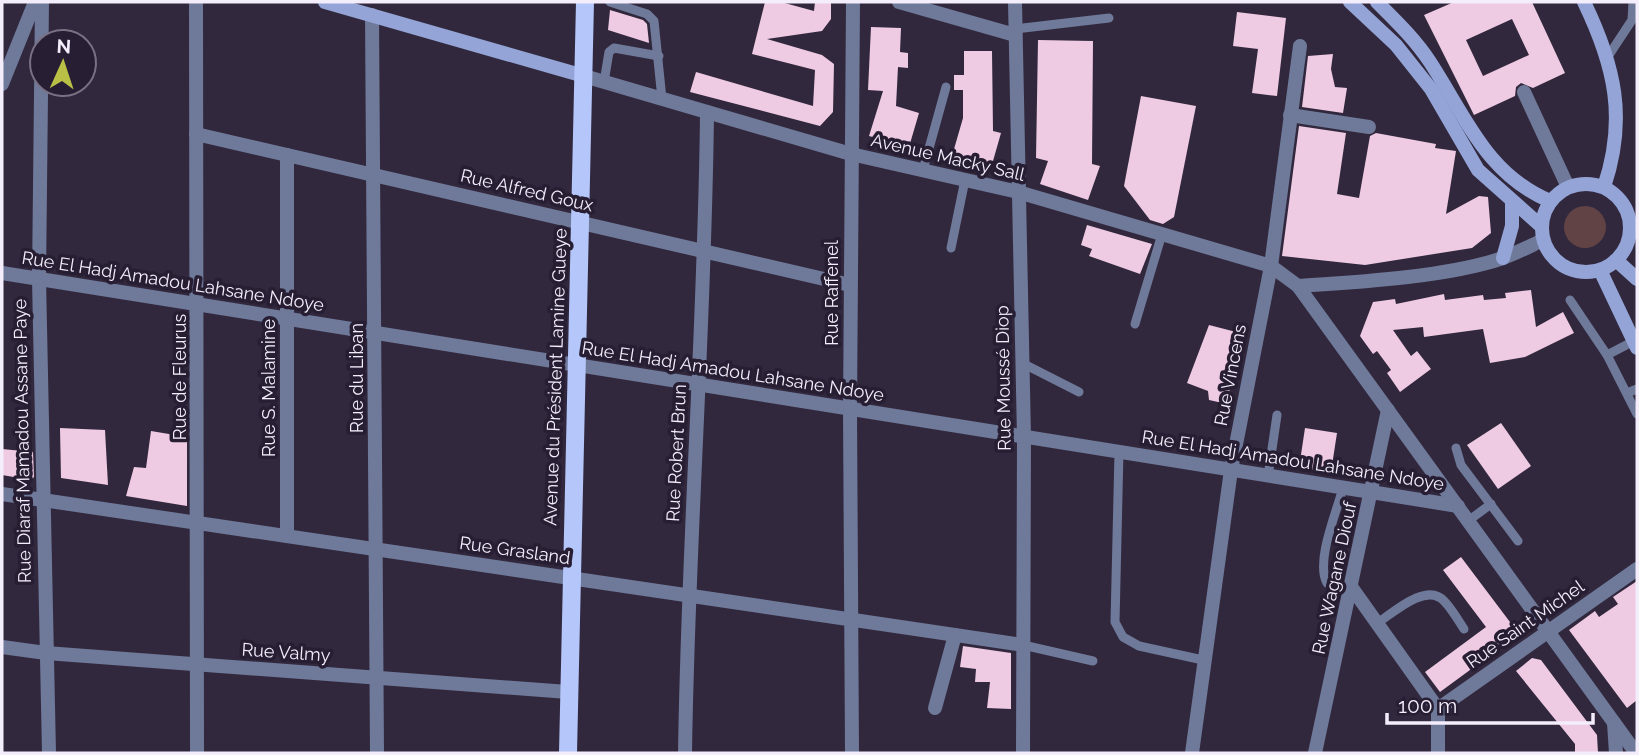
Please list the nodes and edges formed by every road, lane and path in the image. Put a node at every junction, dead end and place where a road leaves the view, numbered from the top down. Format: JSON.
{"nodes":[{"id":1,"x":35,"y":2,"type":"edge"},
{"id":2,"x":42,"y":2,"type":"edge"},
{"id":3,"x":196,"y":2,"type":"edge"},
{"id":4,"x":325,"y":2,"type":"edge"},
{"id":5,"x":585,"y":2,"type":"edge"},
{"id":6,"x":610,"y":2,"type":"edge"},
{"id":7,"x":853,"y":2,"type":"edge"},
{"id":8,"x":899,"y":2,"type":"edge"},
{"id":9,"x":1015,"y":2,"type":"edge"},
{"id":10,"x":1350,"y":2,"type":"edge"},
{"id":11,"x":1377,"y":2,"type":"edge"},
{"id":12,"x":1584,"y":2,"type":"edge"},
{"id":13,"x":1633,"y":2,"type":"edge"},
{"id":14,"x":373,"y":9,"type":"edge"},
{"id":15,"x":1634,"y":16,"type":"edge"},
{"id":16,"x":1109,"y":18,"type":"dead end"},
{"id":17,"x":1015,"y":32,"type":"junction"},
{"id":18,"x":1300,"y":46,"type":"dead end"},
{"id":19,"x":659,"y":56,"type":"junction"},
{"id":20,"x":1607,"y":58,"type":"junction"},
{"id":21,"x":584,"y":76,"type":"junction"},
{"id":22,"x":604,"y":82,"type":"junction"},
{"id":23,"x":2,"y":85,"type":"edge"},
{"id":24,"x":946,"y":88,"type":"dead end"},
{"id":25,"x":1524,"y":92,"type":"dead end"},
{"id":26,"x":662,"y":99,"type":"junction"},
{"id":27,"x":707,"y":113,"type":"junction"},
{"id":28,"x":1290,"y":115,"type":"junction"},
{"id":29,"x":1369,"y":127,"type":"dead end"},
{"id":30,"x":196,"y":134,"type":"junction"},
{"id":31,"x":851,"y":154,"type":"junction"},
{"id":32,"x":287,"y":155,"type":"junction"},
{"id":33,"x":923,"y":170,"type":"junction"},
{"id":34,"x":373,"y":175,"type":"junction"},
{"id":35,"x":965,"y":180,"type":"junction"},
{"id":36,"x":1568,"y":187,"type":"junction"},
{"id":37,"x":1604,"y":187,"type":"junction"},
{"id":38,"x":1018,"y":192,"type":"junction"},
{"id":39,"x":1550,"y":201,"type":"junction"},
{"id":40,"x":1512,"y":202,"type":"junction"},
{"id":41,"x":580,"y":223,"type":"junction"},
{"id":42,"x":1634,"y":231,"type":"edge"},
{"id":43,"x":1542,"y":233,"type":"junction"},
{"id":44,"x":1162,"y":234,"type":"junction"},
{"id":45,"x":951,"y":248,"type":"dead end"},
{"id":46,"x":706,"y":249,"type":"junction"},
{"id":47,"x":1503,"y":258,"type":"junction"},
{"id":48,"x":1616,"y":260,"type":"junction"},
{"id":49,"x":1271,"y":266,"type":"junction"},
{"id":50,"x":1600,"y":270,"type":"junction"},
{"id":51,"x":2,"y":273,"type":"edge"},
{"id":52,"x":39,"y":279,"type":"junction"},
{"id":53,"x":1637,"y":279,"type":"edge"},
{"id":54,"x":850,"y":285,"type":"junction"},
{"id":55,"x":1298,"y":286,"type":"junction"},
{"id":56,"x":1570,"y":300,"type":"dead end"},
{"id":57,"x":198,"y":304,"type":"junction"},
{"id":58,"x":288,"y":319,"type":"junction"},
{"id":59,"x":1135,"y":324,"type":"dead end"},
{"id":60,"x":375,"y":333,"type":"junction"},
{"id":61,"x":1636,"y":345,"type":"edge"},
{"id":62,"x":1607,"y":355,"type":"junction"},
{"id":63,"x":1022,"y":363,"type":"junction"},
{"id":64,"x":575,"y":365,"type":"junction"},
{"id":65,"x":699,"y":385,"type":"junction"},
{"id":66,"x":1637,"y":389,"type":"edge"},
{"id":67,"x":1079,"y":392,"type":"dead end"},
{"id":68,"x":1627,"y":393,"type":"junction"},
{"id":69,"x":850,"y":409,"type":"junction"},
{"id":70,"x":1388,"y":410,"type":"junction"},
{"id":71,"x":1637,"y":414,"type":"edge"},
{"id":72,"x":1277,"y":415,"type":"dead end"},
{"id":73,"x":1024,"y":437,"type":"junction"},
{"id":74,"x":1456,"y":448,"type":"dead end"},
{"id":75,"x":1119,"y":452,"type":"junction"},
{"id":76,"x":1231,"y":470,"type":"junction"},
{"id":77,"x":1268,"y":476,"type":"junction"},
{"id":78,"x":1343,"y":488,"type":"junction"},
{"id":79,"x":1371,"y":492,"type":"junction"},
{"id":80,"x":2,"y":495,"type":"edge"},
{"id":81,"x":41,"y":500,"type":"junction"},
{"id":82,"x":1491,"y":504,"type":"junction"},
{"id":83,"x":1458,"y":506,"type":"junction"},
{"id":84,"x":1468,"y":521,"type":"junction"},
{"id":85,"x":197,"y":523,"type":"junction"},
{"id":86,"x":287,"y":536,"type":"junction"},
{"id":87,"x":1518,"y":541,"type":"dead end"},
{"id":88,"x":376,"y":549,"type":"junction"},
{"id":89,"x":1637,"y":569,"type":"edge"},
{"id":90,"x":570,"y":578,"type":"junction"},
{"id":91,"x":1352,"y":588,"type":"junction"},
{"id":92,"x":687,"y":597,"type":"junction"},
{"id":93,"x":851,"y":619,"type":"junction"},
{"id":94,"x":1378,"y":621,"type":"junction"},
{"id":95,"x":1464,"y":629,"type":"dead end"},
{"id":96,"x":1548,"y":631,"type":"junction"},
{"id":97,"x":955,"y":635,"type":"junction"},
{"id":98,"x":1023,"y":645,"type":"junction"},
{"id":99,"x":2,"y":647,"type":"edge"},
{"id":100,"x":46,"y":653,"type":"junction"},
{"id":101,"x":1203,"y":660,"type":"junction"},
{"id":102,"x":1093,"y":661,"type":"dead end"},
{"id":103,"x":197,"y":665,"type":"junction"},
{"id":104,"x":377,"y":678,"type":"junction"},
{"id":105,"x":568,"y":692,"type":"junction"},
{"id":106,"x":935,"y":708,"type":"dead end"},
{"id":107,"x":1437,"y":709,"type":"junction"},
{"id":108,"x":1614,"y":722,"type":"junction"},
{"id":109,"x":49,"y":753,"type":"edge"},
{"id":110,"x":197,"y":753,"type":"edge"},
{"id":111,"x":377,"y":753,"type":"edge"},
{"id":112,"x":568,"y":753,"type":"edge"},
{"id":113,"x":685,"y":753,"type":"edge"},
{"id":114,"x":852,"y":753,"type":"edge"},
{"id":115,"x":1023,"y":753,"type":"edge"},
{"id":116,"x":1192,"y":753,"type":"edge"},
{"id":117,"x":1315,"y":753,"type":"edge"},
{"id":118,"x":1438,"y":753,"type":"edge"},
{"id":119,"x":1616,"y":753,"type":"edge"},
{"id":120,"x":1636,"y":753,"type":"edge"}],
"edges":[{"from":1,"to":23,"type":"street"},
{"from":2,"to":52,"type":"street","name":"Rue Diaraf Mamadou Assane Paye"},
{"from":3,"to":30,"type":"street","name":"Rue de Fleurus"},
{"from":4,"to":14,"type":"street"},
{"from":5,"to":21,"type":"main road","name":"Avenue du Président Lamine Gueye"},
{"from":6,"to":19,"type":"lane"},
{"from":7,"to":31,"type":"street","name":"Rue Raffenel"},
{"from":8,"to":17,"type":"street"},
{"from":9,"to":17,"type":"street","name":"Rue Moussé Diop"},
{"from":10,"to":40,"type":"street"},
{"from":11,"to":39,"type":"street"},
{"from":12,"to":20,"type":"street"},
{"from":13,"to":15,"type":"lane"},
{"from":14,"to":21,"type":"street"},
{"from":14,"to":34,"type":"street","name":"Rue du Liban"},
{"from":15,"to":20,"type":"lane"},
{"from":16,"to":17,"type":"lane"},
{"from":17,"to":38,"type":"street","name":"Rue Moussé Diop"},
{"from":18,"to":28,"type":"street","name":"Rue Vincens"},
{"from":19,"to":22,"type":"lane"},
{"from":19,"to":26,"type":"lane"},
{"from":20,"to":37,"type":"street"},
{"from":21,"to":22,"type":"street","name":"Avenue Macky Sall"},
{"from":21,"to":41,"type":"main road","name":"Avenue du Président Lamine Gueye"},
{"from":22,"to":26,"type":"street","name":"Avenue Macky Sall"},
{"from":24,"to":33,"type":"lane"},
{"from":25,"to":36,"type":"street"},
{"from":26,"to":27,"type":"street","name":"Avenue Macky Sall"},
{"from":27,"to":31,"type":"street","name":"Avenue Macky Sall"},
{"from":27,"to":46,"type":"street","name":"Rue Robert Brun"},
{"from":28,"to":29,"type":"street"},
{"from":28,"to":49,"type":"street","name":"Rue Vincens"},
{"from":30,"to":32,"type":"street","name":"Rue Alfred Goux"},
{"from":30,"to":57,"type":"street","name":"Rue de Fleurus"},
{"from":31,"to":33,"type":"street","name":"Avenue Macky Sall"},
{"from":31,"to":54,"type":"street","name":"Rue Raffenel"},
{"from":32,"to":34,"type":"street","name":"Rue Alfred Goux"},
{"from":32,"to":58,"type":"street","name":"Rue S. Malamine"},
{"from":33,"to":35,"type":"street","name":"Avenue Macky Sall"},
{"from":34,"to":41,"type":"street","name":"Rue Alfred Goux"},
{"from":34,"to":60,"type":"street","name":"Rue du Liban"},
{"from":35,"to":38,"type":"street","name":"Avenue Macky Sall"},
{"from":35,"to":45,"type":"lane"},
{"from":36,"to":37,"type":"street"},
{"from":36,"to":39,"type":"street"},
{"from":37,"to":42,"type":"street"},
{"from":38,"to":44,"type":"street","name":"Avenue Macky Sall"},
{"from":38,"to":63,"type":"street","name":"Rue Moussé Diop"},
{"from":39,"to":43,"type":"street"},
{"from":40,"to":43,"type":"street"},
{"from":40,"to":47,"type":"street"},
{"from":41,"to":46,"type":"street","name":"Rue Alfred Goux"},
{"from":41,"to":64,"type":"main road","name":"Avenue du Président Lamine Gueye"},
{"from":42,"to":48,"type":"street"},
{"from":43,"to":47,"type":"street"},
{"from":43,"to":50,"type":"street"},
{"from":44,"to":49,"type":"street","name":"Avenue Macky Sall"},
{"from":44,"to":59,"type":"lane"},
{"from":46,"to":54,"type":"street","name":"Rue Alfred Goux"},
{"from":46,"to":65,"type":"street","name":"Rue Robert Brun"},
{"from":47,"to":55,"type":"street"},
{"from":48,"to":50,"type":"street"},
{"from":48,"to":53,"type":"street"},
{"from":49,"to":55,"type":"street","name":"Avenue Macky Sall"},
{"from":49,"to":76,"type":"street","name":"Rue Vincens"},
{"from":50,"to":61,"type":"street"},
{"from":51,"to":52,"type":"street","name":"Rue El Hadj Amadou Lahsane Ndoye"},
{"from":52,"to":57,"type":"street","name":"Rue El Hadj Amadou Lahsane Ndoye"},
{"from":52,"to":81,"type":"street","name":"Rue Diaraf Mamadou Assane Paye"},
{"from":54,"to":69,"type":"street","name":"Rue Raffenel"},
{"from":55,"to":70,"type":"street","name":"Avenue Macky Sall"},
{"from":56,"to":62,"type":"lane"},
{"from":57,"to":58,"type":"street","name":"Rue El Hadj Amadou Lahsane Ndoye"},
{"from":57,"to":85,"type":"street","name":"Rue de Fleurus"},
{"from":58,"to":60,"type":"street","name":"Rue El Hadj Amadou Lahsane Ndoye"},
{"from":58,"to":86,"type":"street","name":"Rue S. Malamine"},
{"from":60,"to":64,"type":"street","name":"Rue El Hadj Amadou Lahsane Ndoye"},
{"from":60,"to":88,"type":"street","name":"Rue du Liban"},
{"from":61,"to":62,"type":"lane"},
{"from":62,"to":68,"type":"lane"},
{"from":63,"to":67,"type":"lane"},
{"from":63,"to":73,"type":"street","name":"Rue Moussé Diop"},
{"from":64,"to":65,"type":"street","name":"Rue El Hadj Amadou Lahsane Ndoye"},
{"from":64,"to":90,"type":"main road","name":"Avenue du Président Lamine Gueye"},
{"from":65,"to":69,"type":"street","name":"Rue El Hadj Amadou Lahsane Ndoye"},
{"from":65,"to":92,"type":"street","name":"Rue Robert Brun"},
{"from":66,"to":68,"type":"lane"},
{"from":68,"to":71,"type":"lane"},
{"from":69,"to":73,"type":"street","name":"Rue El Hadj Amadou Lahsane Ndoye"},
{"from":69,"to":93,"type":"street","name":"Rue Raffenel"},
{"from":70,"to":79,"type":"street","name":"Rue Wagane Diouf"},
{"from":70,"to":83,"type":"street","name":"Avenue Macky Sall"},
{"from":72,"to":77,"type":"lane"},
{"from":73,"to":75,"type":"street","name":"Rue El Hadj Amadou Lahsane Ndoye"},
{"from":73,"to":98,"type":"street","name":"Rue Moussé Diop"},
{"from":74,"to":82,"type":"lane"},
{"from":75,"to":76,"type":"street","name":"Rue El Hadj Amadou Lahsane Ndoye"},
{"from":75,"to":101,"type":"lane"},
{"from":76,"to":77,"type":"street","name":"Rue El Hadj Amadou Lahsane Ndoye"},
{"from":76,"to":101,"type":"street","name":"Rue Vincens"},
{"from":77,"to":78,"type":"street","name":"Rue El Hadj Amadou Lahsane Ndoye"},
{"from":78,"to":79,"type":"street","name":"Rue El Hadj Amadou Lahsane Ndoye"},
{"from":78,"to":91,"type":"lane"},
{"from":79,"to":83,"type":"street","name":"Rue El Hadj Amadou Lahsane Ndoye"},
{"from":79,"to":91,"type":"street","name":"Rue Wagane Diouf"},
{"from":80,"to":81,"type":"street","name":"Rue Grasland"},
{"from":81,"to":85,"type":"street","name":"Rue Grasland"},
{"from":81,"to":100,"type":"street","name":"Rue Diaraf Mamadou Assane Paye"},
{"from":82,"to":84,"type":"lane"},
{"from":82,"to":87,"type":"lane"},
{"from":83,"to":84,"type":"street","name":"Avenue Macky Sall"},
{"from":84,"to":96,"type":"street","name":"Avenue Macky Sall"},
{"from":85,"to":86,"type":"street","name":"Rue Grasland"},
{"from":85,"to":103,"type":"street","name":"Rue de Fleurus"},
{"from":86,"to":88,"type":"street","name":"Rue Grasland"},
{"from":88,"to":90,"type":"street","name":"Rue Grasland"},
{"from":88,"to":104,"type":"street","name":"Rue du Liban"},
{"from":89,"to":96,"type":"street","name":"Rue Saint Michel"},
{"from":90,"to":92,"type":"street","name":"Rue Grasland"},
{"from":90,"to":105,"type":"main road","name":"Avenue du Président Lamine Gueye"},
{"from":91,"to":94,"type":"street"},
{"from":91,"to":117,"type":"street","name":"Rue Wagane Diouf"},
{"from":92,"to":93,"type":"street","name":"Rue Grasland"},
{"from":92,"to":113,"type":"street","name":"Rue Robert Brun"},
{"from":93,"to":97,"type":"street","name":"Rue Grasland"},
{"from":93,"to":114,"type":"street","name":"Rue Raffenel"},
{"from":94,"to":95,"type":"lane"},
{"from":94,"to":107,"type":"street"},
{"from":96,"to":107,"type":"street","name":"Rue Saint Michel"},
{"from":96,"to":108,"type":"street","name":"Avenue Macky Sall"},
{"from":97,"to":98,"type":"street","name":"Rue Grasland"},
{"from":97,"to":106,"type":"street"},
{"from":98,"to":102,"type":"lane"},
{"from":98,"to":115,"type":"street","name":"Rue Moussé Diop"},
{"from":99,"to":100,"type":"street","name":"Rue Valmy"},
{"from":100,"to":103,"type":"street","name":"Rue Valmy"},
{"from":100,"to":109,"type":"street","name":"Rue Diaraf Mamadou Assane Paye"},
{"from":101,"to":116,"type":"street","name":"Rue Vincens"},
{"from":103,"to":104,"type":"street","name":"Rue Valmy"},
{"from":103,"to":110,"type":"street","name":"Rue de Fleurus"},
{"from":104,"to":105,"type":"street","name":"Rue Valmy"},
{"from":104,"to":111,"type":"street","name":"Rue du Liban"},
{"from":105,"to":112,"type":"main road","name":"Avenue du Président Lamine Gueye"},
{"from":107,"to":118,"type":"street"},
{"from":108,"to":119,"type":"street"},
{"from":108,"to":120,"type":"street","name":"Avenue Macky Sall"}]}
